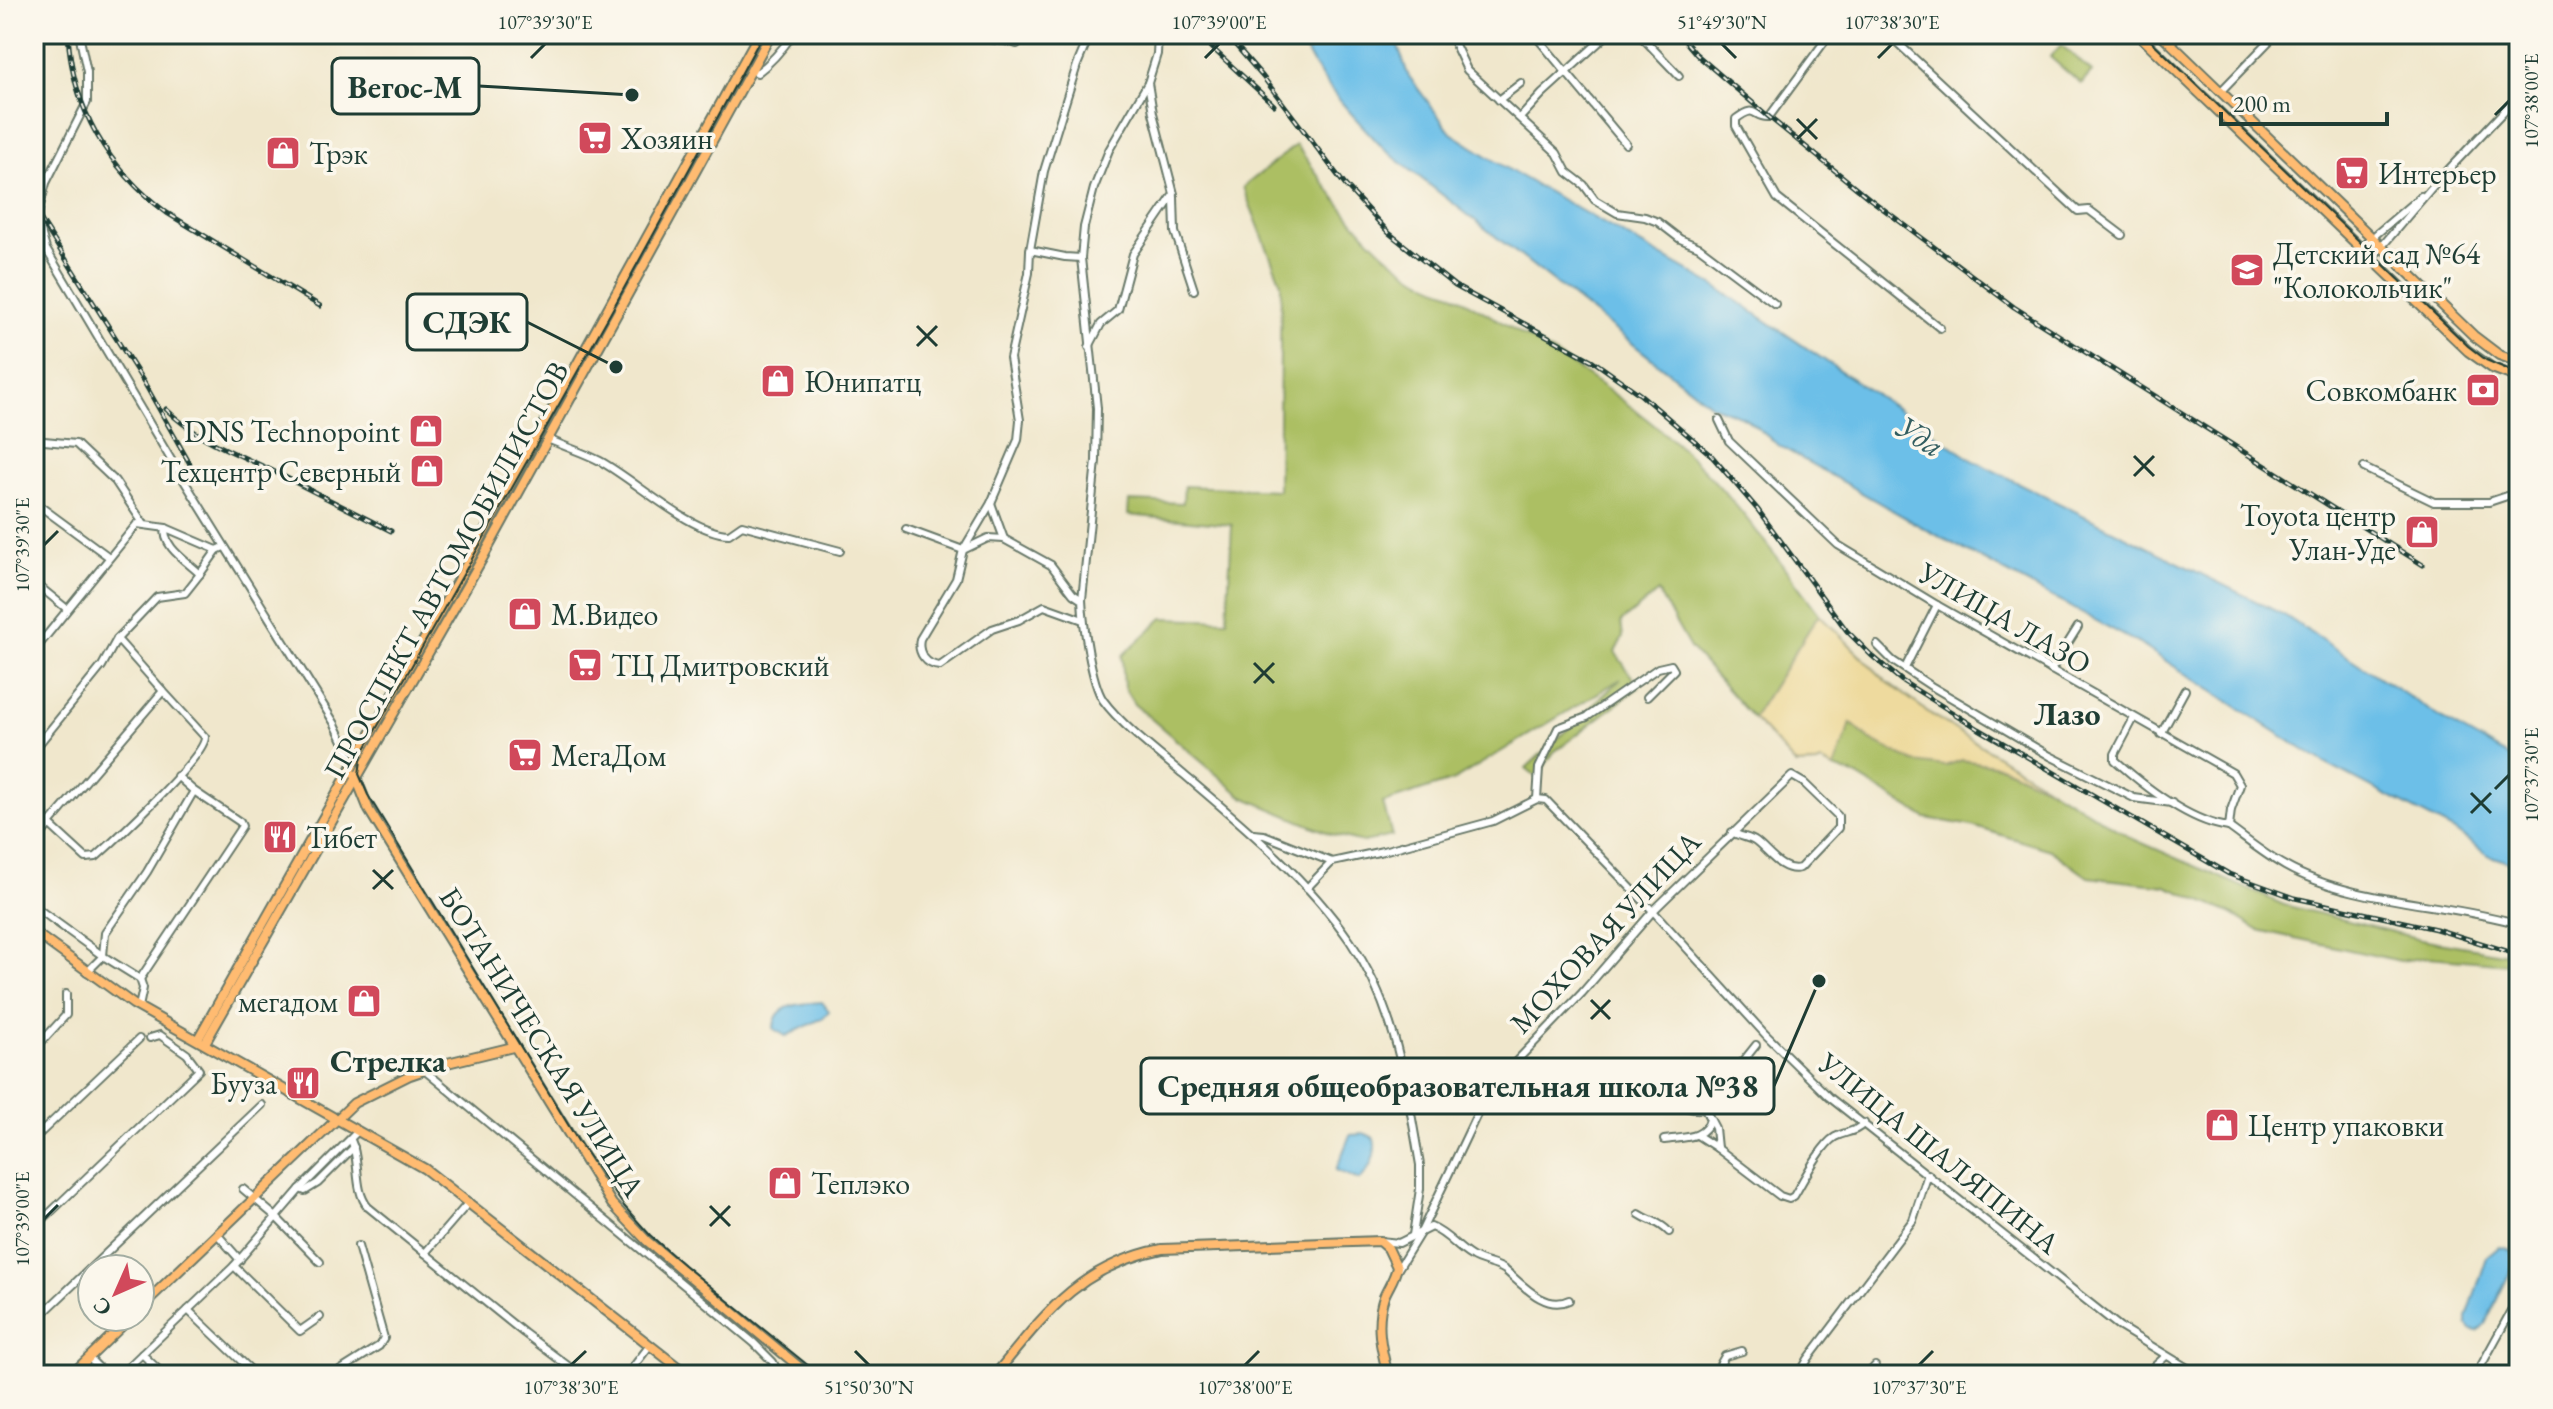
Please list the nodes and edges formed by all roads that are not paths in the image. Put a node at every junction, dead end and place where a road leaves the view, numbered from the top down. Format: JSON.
{"nodes":[{"id":1,"x":79,"y":34,"type":"edge"},
{"id":2,"x":759,"y":34,"type":"edge"},
{"id":3,"x":771,"y":34,"type":"edge"},
{"id":4,"x":793,"y":34,"type":"edge"},
{"id":5,"x":974,"y":34,"type":"edge"},
{"id":6,"x":1026,"y":34,"type":"edge"},
{"id":7,"x":1090,"y":34,"type":"edge"},
{"id":8,"x":1158,"y":34,"type":"edge"},
{"id":9,"x":1450,"y":34,"type":"edge"},
{"id":10,"x":1534,"y":34,"type":"edge"},
{"id":11,"x":1608,"y":34,"type":"edge"},
{"id":12,"x":1639,"y":34,"type":"edge"},
{"id":13,"x":1830,"y":34,"type":"edge"},
{"id":14,"x":1888,"y":34,"type":"edge"},
{"id":15,"x":2138,"y":34,"type":"edge"},
{"id":16,"x":2161,"y":34,"type":"edge"},
{"id":17,"x":2276,"y":34,"type":"edge"},
{"id":18,"x":752,"y":70,"type":"junction"},
{"id":19,"x":1565,"y":73,"type":"junction"},
{"id":20,"x":1679,"y":76,"type":"dead end"},
{"id":21,"x":1148,"y":83,"type":"junction"},
{"id":22,"x":1521,"y":83,"type":"dead end"},
{"id":23,"x":2221,"y":91,"type":"junction"},
{"id":24,"x":2519,"y":95,"type":"edge"},
{"id":25,"x":1499,"y":100,"type":"junction"},
{"id":26,"x":1520,"y":118,"type":"junction"},
{"id":27,"x":1626,"y":144,"type":"dead end"},
{"id":28,"x":2433,"y":186,"type":"junction"},
{"id":29,"x":1174,"y":194,"type":"junction"},
{"id":30,"x":2122,"y":235,"type":"dead end"},
{"id":31,"x":2372,"y":236,"type":"junction"},
{"id":32,"x":2383,"y":247,"type":"junction"},
{"id":33,"x":2360,"y":248,"type":"junction"},
{"id":34,"x":1030,"y":250,"type":"junction"},
{"id":35,"x":1081,"y":258,"type":"junction"},
{"id":36,"x":2372,"y":258,"type":"junction"},
{"id":37,"x":1194,"y":290,"type":"dead end"},
{"id":38,"x":1775,"y":304,"type":"dead end"},
{"id":39,"x":1940,"y":328,"type":"dead end"},
{"id":40,"x":1089,"y":348,"type":"junction"},
{"id":41,"x":2519,"y":362,"type":"edge"},
{"id":42,"x":2519,"y":378,"type":"edge"},
{"id":43,"x":1719,"y":420,"type":"dead end"},
{"id":44,"x":548,"y":439,"type":"junction"},
{"id":45,"x":44,"y":441,"type":"dead end"},
{"id":46,"x":2364,"y":468,"type":"dead end"},
{"id":47,"x":2519,"y":492,"type":"edge"},
{"id":48,"x":991,"y":503,"type":"junction"},
{"id":49,"x":37,"y":504,"type":"dead end"},
{"id":50,"x":143,"y":523,"type":"junction"},
{"id":51,"x":166,"y":528,"type":"junction"},
{"id":52,"x":906,"y":529,"type":"dead end"},
{"id":53,"x":1004,"y":539,"type":"junction"},
{"id":54,"x":221,"y":548,"type":"junction"},
{"id":55,"x":963,"y":550,"type":"junction"},
{"id":56,"x":840,"y":551,"type":"dead end"},
{"id":57,"x":109,"y":557,"type":"junction"},
{"id":58,"x":200,"y":574,"type":"junction"},
{"id":59,"x":34,"y":582,"type":"edge"},
{"id":60,"x":1082,"y":600,"type":"junction"},
{"id":61,"x":1937,"y":605,"type":"junction"},
{"id":62,"x":67,"y":609,"type":"junction"},
{"id":63,"x":1083,"y":620,"type":"junction"},
{"id":64,"x":2078,"y":627,"type":"dead end"},
{"id":65,"x":117,"y":639,"type":"junction"},
{"id":66,"x":1877,"y":645,"type":"dead end"},
{"id":67,"x":34,"y":651,"type":"edge"},
{"id":68,"x":1905,"y":668,"type":"junction"},
{"id":69,"x":2051,"y":670,"type":"junction"},
{"id":70,"x":2185,"y":690,"type":"dead end"},
{"id":71,"x":163,"y":691,"type":"junction"},
{"id":72,"x":1647,"y":697,"type":"dead end"},
{"id":73,"x":2134,"y":718,"type":"junction"},
{"id":74,"x":2161,"y":734,"type":"junction"},
{"id":75,"x":34,"y":750,"type":"edge"},
{"id":76,"x":353,"y":762,"type":"junction"},
{"id":77,"x":177,"y":776,"type":"junction"},
{"id":78,"x":356,"y":779,"type":"junction"},
{"id":79,"x":194,"y":791,"type":"junction"},
{"id":80,"x":1540,"y":799,"type":"junction"},
{"id":81,"x":2172,"y":803,"type":"junction"},
{"id":82,"x":49,"y":824,"type":"junction"},
{"id":83,"x":2229,"y":827,"type":"junction"},
{"id":84,"x":1732,"y":832,"type":"junction"},
{"id":85,"x":1253,"y":834,"type":"junction"},
{"id":86,"x":34,"y":845,"type":"edge"},
{"id":87,"x":1332,"y":862,"type":"junction"},
{"id":88,"x":1307,"y":888,"type":"junction"},
{"id":89,"x":34,"y":906,"type":"edge"},
{"id":90,"x":1653,"y":911,"type":"junction"},
{"id":91,"x":2519,"y":924,"type":"edge"},
{"id":92,"x":34,"y":932,"type":"edge"},
{"id":93,"x":103,"y":956,"type":"junction"},
{"id":94,"x":87,"y":972,"type":"junction"},
{"id":95,"x":140,"y":979,"type":"junction"},
{"id":96,"x":66,"y":994,"type":"dead end"},
{"id":97,"x":139,"y":1007,"type":"junction"},
{"id":98,"x":150,"y":1038,"type":"dead end"},
{"id":99,"x":139,"y":1039,"type":"dead end"},
{"id":100,"x":202,"y":1041,"type":"junction"},
{"id":101,"x":1756,"y":1045,"type":"dead end"},
{"id":102,"x":513,"y":1047,"type":"junction"},
{"id":103,"x":34,"y":1050,"type":"edge"},
{"id":104,"x":1627,"y":1063,"type":"dead end"},
{"id":105,"x":424,"y":1070,"type":"junction"},
{"id":106,"x":262,"y":1105,"type":"dead end"},
{"id":107,"x":1705,"y":1109,"type":"junction"},
{"id":108,"x":338,"y":1120,"type":"junction"},
{"id":109,"x":1864,"y":1123,"type":"junction"},
{"id":110,"x":358,"y":1131,"type":"junction"},
{"id":111,"x":1697,"y":1135,"type":"junction"},
{"id":112,"x":34,"y":1139,"type":"edge"},
{"id":113,"x":1664,"y":1140,"type":"dead end"},
{"id":114,"x":352,"y":1143,"type":"junction"},
{"id":115,"x":1717,"y":1148,"type":"junction"},
{"id":116,"x":1928,"y":1174,"type":"junction"},
{"id":117,"x":243,"y":1189,"type":"dead end"},
{"id":118,"x":300,"y":1189,"type":"junction"},
{"id":119,"x":253,"y":1199,"type":"junction"},
{"id":120,"x":469,"y":1202,"type":"junction"},
{"id":121,"x":1639,"y":1214,"type":"dead end"},
{"id":122,"x":275,"y":1216,"type":"junction"},
{"id":123,"x":34,"y":1228,"type":"edge"},
{"id":124,"x":1422,"y":1230,"type":"junction"},
{"id":125,"x":1669,"y":1232,"type":"dead end"},
{"id":126,"x":217,"y":1234,"type":"junction"},
{"id":127,"x":1413,"y":1235,"type":"junction"},
{"id":128,"x":1380,"y":1241,"type":"junction"},
{"id":129,"x":358,"y":1246,"type":"dead end"},
{"id":130,"x":425,"y":1253,"type":"junction"},
{"id":131,"x":240,"y":1260,"type":"junction"},
{"id":132,"x":320,"y":1262,"type":"dead end"},
{"id":133,"x":234,"y":1266,"type":"junction"},
{"id":134,"x":1396,"y":1272,"type":"junction"},
{"id":135,"x":156,"y":1293,"type":"edge"},
{"id":136,"x":2519,"y":1297,"type":"edge"},
{"id":137,"x":1569,"y":1300,"type":"dead end"},
{"id":138,"x":188,"y":1310,"type":"junction"},
{"id":139,"x":320,"y":1317,"type":"dead end"},
{"id":140,"x":34,"y":1322,"type":"edge"},
{"id":141,"x":115,"y":1333,"type":"edge"},
{"id":142,"x":650,"y":1345,"type":"junction"},
{"id":143,"x":1742,"y":1351,"type":"dead end"},
{"id":144,"x":142,"y":1354,"type":"junction"},
{"id":145,"x":2166,"y":1356,"type":"junction"},
{"id":146,"x":89,"y":1358,"type":"junction"},
{"id":147,"x":1875,"y":1366,"type":"dead end"},
{"id":148,"x":71,"y":1375,"type":"edge"},
{"id":149,"x":106,"y":1375,"type":"edge"},
{"id":150,"x":120,"y":1375,"type":"edge"},
{"id":151,"x":164,"y":1375,"type":"edge"},
{"id":152,"x":256,"y":1375,"type":"edge"},
{"id":153,"x":333,"y":1375,"type":"edge"},
{"id":154,"x":580,"y":1375,"type":"edge"},
{"id":155,"x":627,"y":1375,"type":"edge"},
{"id":156,"x":688,"y":1375,"type":"edge"},
{"id":157,"x":779,"y":1375,"type":"edge"},
{"id":158,"x":809,"y":1375,"type":"edge"},
{"id":159,"x":995,"y":1375,"type":"edge"},
{"id":160,"x":1388,"y":1375,"type":"edge"},
{"id":161,"x":1714,"y":1375,"type":"edge"},
{"id":162,"x":1807,"y":1375,"type":"edge"},
{"id":163,"x":1867,"y":1375,"type":"edge"},
{"id":164,"x":2145,"y":1375,"type":"edge"},
{"id":165,"x":2199,"y":1375,"type":"edge"},
{"id":166,"x":2476,"y":1375,"type":"edge"}],
"edges":[{"from":1,"to":54,"type":"street"},
{"from":2,"to":76,"type":"main road","name":"ПРОСПЕКТ АВТОМОБИЛИСТОВ"},
{"from":3,"to":18,"type":"main road","name":"ПРОСПЕКТ АВТОМОБИЛИСТОВ"},
{"from":4,"to":18,"type":"street"},
{"from":5,"to":6,"type":"street"},
{"from":7,"to":34,"type":"street"},
{"from":8,"to":21,"type":"street"},
{"from":9,"to":25,"type":"street"},
{"from":10,"to":19,"type":"street"},
{"from":11,"to":19,"type":"street"},
{"from":12,"to":20,"type":"street"},
{"from":13,"to":39,"type":"street"},
{"from":14,"to":30,"type":"street"},
{"from":15,"to":33,"type":"main road"},
{"from":16,"to":23,"type":"main road"},
{"from":17,"to":23,"type":"street"},
{"from":18,"to":44,"type":"main road","name":"ПРОСПЕКТ АВТОМОБИЛИСТОВ"},
{"from":19,"to":26,"type":"street"},
{"from":19,"to":27,"type":"street"},
{"from":21,"to":29,"type":"street"},
{"from":21,"to":35,"type":"street"},
{"from":22,"to":25,"type":"street"},
{"from":23,"to":31,"type":"main road"},
{"from":24,"to":28,"type":"street"},
{"from":25,"to":26,"type":"street"},
{"from":26,"to":38,"type":"street"},
{"from":28,"to":31,"type":"street"},
{"from":28,"to":32,"type":"street"},
{"from":29,"to":37,"type":"street"},
{"from":29,"to":40,"type":"street"},
{"from":31,"to":32,"type":"main road"},
{"from":31,"to":33,"type":"street"},
{"from":32,"to":36,"type":"street"},
{"from":32,"to":41,"type":"main road"},
{"from":33,"to":36,"type":"main road"},
{"from":34,"to":35,"type":"street"},
{"from":34,"to":48,"type":"street"},
{"from":35,"to":40,"type":"street"},
{"from":36,"to":42,"type":"main road"},
{"from":40,"to":60,"type":"street"},
{"from":43,"to":61,"type":"street","name":"УЛИЦА ЛАЗО"},
{"from":44,"to":56,"type":"street"},
{"from":44,"to":78,"type":"main road","name":"ПРОСПЕКТ АВТОМОБИЛИСТОВ"},
{"from":45,"to":50,"type":"street"},
{"from":46,"to":47,"type":"street"},
{"from":48,"to":53,"type":"street"},
{"from":48,"to":55,"type":"street"},
{"from":49,"to":57,"type":"street"},
{"from":50,"to":51,"type":"street"},
{"from":50,"to":57,"type":"street"},
{"from":51,"to":54,"type":"street"},
{"from":51,"to":58,"type":"street"},
{"from":52,"to":55,"type":"street"},
{"from":53,"to":55,"type":"street"},
{"from":53,"to":60,"type":"street"},
{"from":54,"to":58,"type":"street"},
{"from":54,"to":76,"type":"street"},
{"from":55,"to":63,"type":"street"},
{"from":57,"to":62,"type":"street"},
{"from":58,"to":65,"type":"street"},
{"from":59,"to":62,"type":"street"},
{"from":60,"to":63,"type":"street"},
{"from":61,"to":68,"type":"street"},
{"from":61,"to":69,"type":"street","name":"УЛИЦА ЛАЗО"},
{"from":62,"to":67,"type":"street"},
{"from":63,"to":85,"type":"street"},
{"from":64,"to":69,"type":"street"},
{"from":65,"to":71,"type":"street"},
{"from":65,"to":75,"type":"street"},
{"from":66,"to":68,"type":"street"},
{"from":68,"to":81,"type":"street"},
{"from":69,"to":73,"type":"street","name":"УЛИЦА ЛАЗО"},
{"from":70,"to":74,"type":"street"},
{"from":71,"to":77,"type":"street"},
{"from":71,"to":82,"type":"street"},
{"from":72,"to":80,"type":"street"},
{"from":73,"to":74,"type":"street","name":"УЛИЦА ЛАЗО"},
{"from":73,"to":81,"type":"street"},
{"from":74,"to":83,"type":"street","name":"УЛИЦА ЛАЗО"},
{"from":76,"to":78,"type":"main road","name":"БОТАНИЧЕСКАЯ УЛИЦА"},
{"from":76,"to":100,"type":"main road","name":"ПРОСПЕКТ АВТОМОБИЛИСТОВ"},
{"from":77,"to":79,"type":"street"},
{"from":77,"to":82,"type":"street"},
{"from":78,"to":100,"type":"main road","name":"ПРОСПЕКТ АВТОМОБИЛИСТОВ"},
{"from":78,"to":102,"type":"main road","name":"БОТАНИЧЕСКАЯ УЛИЦА"},
{"from":79,"to":93,"type":"street"},
{"from":79,"to":95,"type":"street"},
{"from":80,"to":87,"type":"street"},
{"from":80,"to":90,"type":"street","name":"УЛИЦА ШАЛЯПИНА"},
{"from":81,"to":83,"type":"street"},
{"from":82,"to":86,"type":"street"},
{"from":83,"to":91,"type":"street"},
{"from":84,"to":84,"type":"street","name":"МОХОВАЯ УЛИЦА"},
{"from":84,"to":90,"type":"street","name":"МОХОВАЯ УЛИЦА"},
{"from":85,"to":87,"type":"street"},
{"from":85,"to":88,"type":"street"},
{"from":87,"to":88,"type":"street"},
{"from":88,"to":127,"type":"street"},
{"from":89,"to":93,"type":"street"},
{"from":90,"to":109,"type":"street","name":"УЛИЦА ШАЛЯПИНА"},
{"from":90,"to":124,"type":"street","name":"МОХОВАЯ УЛИЦА"},
{"from":92,"to":94,"type":"main road"},
{"from":93,"to":94,"type":"street"},
{"from":93,"to":95,"type":"street"},
{"from":94,"to":97,"type":"main road"},
{"from":95,"to":97,"type":"street"},
{"from":96,"to":103,"type":"street"},
{"from":97,"to":100,"type":"main road"},
{"from":98,"to":123,"type":"street"},
{"from":99,"to":112,"type":"street"},
{"from":100,"to":108,"type":"main road"},
{"from":101,"to":107,"type":"street"},
{"from":102,"to":105,"type":"main road"},
{"from":102,"to":158,"type":"main road","name":"БОТАНИЧЕСКАЯ УЛИЦА"},
{"from":104,"to":107,"type":"street"},
{"from":105,"to":108,"type":"main road"},
{"from":105,"to":157,"type":"street"},
{"from":106,"to":140,"type":"street"},
{"from":107,"to":111,"type":"street"},
{"from":107,"to":115,"type":"street"},
{"from":108,"to":110,"type":"main road"},
{"from":108,"to":119,"type":"main road"},
{"from":109,"to":115,"type":"street"},
{"from":109,"to":116,"type":"street","name":"УЛИЦА ШАЛЯПИНА"},
{"from":110,"to":114,"type":"street"},
{"from":110,"to":120,"type":"main road"},
{"from":111,"to":113,"type":"street"},
{"from":111,"to":115,"type":"street"},
{"from":114,"to":118,"type":"street"},
{"from":114,"to":118,"type":"street"},
{"from":114,"to":130,"type":"street"},
{"from":116,"to":145,"type":"street","name":"УЛИЦА ШАЛЯПИНА"},
{"from":116,"to":162,"type":"street"},
{"from":117,"to":119,"type":"street"},
{"from":118,"to":122,"type":"street"},
{"from":119,"to":122,"type":"street"},
{"from":119,"to":126,"type":"main road"},
{"from":120,"to":130,"type":"street"},
{"from":120,"to":142,"type":"main road"},
{"from":121,"to":125,"type":"street"},
{"from":122,"to":131,"type":"street"},
{"from":122,"to":132,"type":"street"},
{"from":124,"to":127,"type":"street"},
{"from":124,"to":134,"type":"street","name":"МОХОВАЯ УЛИЦА"},
{"from":124,"to":137,"type":"street"},
{"from":126,"to":131,"type":"street"},
{"from":126,"to":135,"type":"main road"},
{"from":127,"to":128,"type":"street"},
{"from":128,"to":134,"type":"main road"},
{"from":128,"to":159,"type":"main road"},
{"from":129,"to":153,"type":"street"},
{"from":130,"to":154,"type":"street"},
{"from":131,"to":133,"type":"street"},
{"from":133,"to":138,"type":"street"},
{"from":133,"to":139,"type":"street"},
{"from":134,"to":160,"type":"main road"},
{"from":136,"to":166,"type":"street"},
{"from":138,"to":144,"type":"street"},
{"from":138,"to":152,"type":"street"},
{"from":141,"to":146,"type":"main road"},
{"from":142,"to":155,"type":"street"},
{"from":142,"to":156,"type":"main road"},
{"from":143,"to":161,"type":"street"},
{"from":144,"to":150,"type":"street"},
{"from":144,"to":151,"type":"street"},
{"from":145,"to":164,"type":"street"},
{"from":145,"to":165,"type":"street","name":"УЛИЦА ШАЛЯПИНА"},
{"from":146,"to":148,"type":"main road"},
{"from":146,"to":149,"type":"street"},
{"from":147,"to":163,"type":"street"}]}
